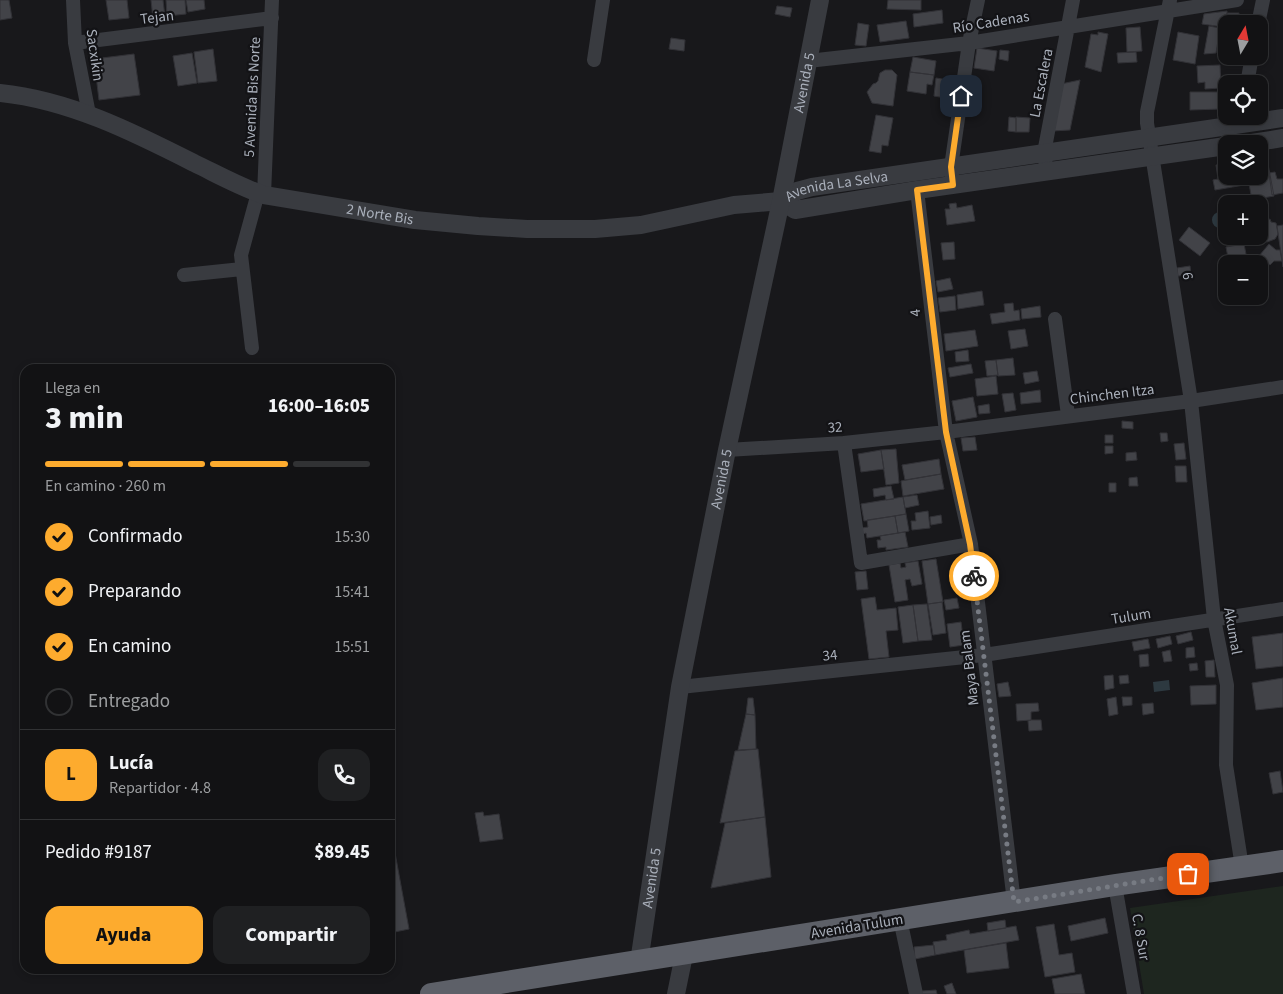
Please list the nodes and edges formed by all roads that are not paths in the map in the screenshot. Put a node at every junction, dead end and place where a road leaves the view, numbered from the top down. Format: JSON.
{"nodes":[{"id":1,"x":73,"y":0,"type":"edge"},
{"id":2,"x":272,"y":0,"type":"edge"},
{"id":3,"x":603,"y":0,"type":"edge"},
{"id":4,"x":820,"y":0,"type":"edge"},
{"id":5,"x":978,"y":0,"type":"edge"},
{"id":6,"x":1073,"y":0,"type":"edge"},
{"id":7,"x":1237,"y":0,"type":"edge"},
{"id":8,"x":1263,"y":0,"type":"edge"},
{"id":9,"x":1169,"y":5,"type":"edge"},
{"id":10,"x":1260,"y":15,"type":"edge"},
{"id":11,"x":272,"y":18,"type":"junction"},
{"id":12,"x":1068,"y":26,"type":"junction"},
{"id":13,"x":969,"y":43,"type":"junction"},
{"id":14,"x":75,"y":44,"type":"junction"},
{"id":15,"x":594,"y":60,"type":"dead end"},
{"id":16,"x":808,"y":61,"type":"junction"},
{"id":17,"x":0,"y":93,"type":"edge"},
{"id":18,"x":89,"y":114,"type":"junction"},
{"id":19,"x":1283,"y":118,"type":"edge"},
{"id":20,"x":1268,"y":119,"type":"edge"},
{"id":21,"x":1218,"y":125,"type":"edge"},
{"id":22,"x":1149,"y":138,"type":"junction"},
{"id":23,"x":1283,"y":138,"type":"edge"},
{"id":24,"x":1268,"y":140,"type":"edge"},
{"id":25,"x":1218,"y":147,"type":"edge"},
{"id":26,"x":1044,"y":153,"type":"junction"},
{"id":27,"x":1152,"y":157,"type":"junction"},
{"id":28,"x":951,"y":167,"type":"junction"},
{"id":29,"x":1047,"y":172,"type":"junction"},
{"id":30,"x":953,"y":185,"type":"junction"},
{"id":31,"x":917,"y":190,"type":"junction"},
{"id":32,"x":261,"y":194,"type":"junction"},
{"id":33,"x":781,"y":201,"type":"junction"},
{"id":34,"x":242,"y":269,"type":"junction"},
{"id":35,"x":184,"y":275,"type":"dead end"},
{"id":36,"x":1055,"y":319,"type":"dead end"},
{"id":37,"x":252,"y":348,"type":"dead end"},
{"id":38,"x":1283,"y":387,"type":"edge"},
{"id":39,"x":1191,"y":401,"type":"junction"},
{"id":40,"x":1068,"y":416,"type":"junction"},
{"id":41,"x":946,"y":432,"type":"junction"},
{"id":42,"x":844,"y":443,"type":"junction"},
{"id":43,"x":727,"y":450,"type":"junction"},
{"id":44,"x":970,"y":544,"type":"junction"},
{"id":45,"x":1283,"y":609,"type":"edge"},
{"id":46,"x":1214,"y":619,"type":"junction"},
{"id":47,"x":984,"y":655,"type":"junction"},
{"id":48,"x":680,"y":687,"type":"junction"},
{"id":49,"x":1283,"y":861,"type":"edge"},
{"id":50,"x":1242,"y":866,"type":"junction"},
{"id":51,"x":1115,"y":885,"type":"junction"},
{"id":52,"x":1014,"y":902,"type":"junction"},
{"id":53,"x":900,"y":919,"type":"junction"},
{"id":54,"x":684,"y":955,"type":"junction"},
{"id":55,"x":639,"y":962,"type":"junction"},
{"id":56,"x":431,"y":994,"type":"edge"},
{"id":57,"x":676,"y":994,"type":"edge"},
{"id":58,"x":916,"y":994,"type":"edge"},
{"id":59,"x":1134,"y":994,"type":"edge"}],
"edges":[{"from":1,"to":14,"type":"street","name":"Sacxikin"},
{"from":2,"to":11,"type":"street","name":"5 Avenida Bis Norte"},
{"from":3,"to":15,"type":"street"},
{"from":4,"to":16,"type":"street","name":"Avenida 5"},
{"from":5,"to":13,"type":"street"},
{"from":6,"to":12,"type":"street","name":"La Escalera"},
{"from":7,"to":9,"type":"street","name":"Río Cadenas"},
{"from":8,"to":10,"type":"street"},
{"from":9,"to":12,"type":"street","name":"Río Cadenas"},
{"from":9,"to":22,"type":"street","name":"6"},
{"from":11,"to":14,"type":"street","name":"Tejan"},
{"from":11,"to":32,"type":"street","name":"5 Avenida Bis Norte"},
{"from":12,"to":13,"type":"street","name":"Río Cadenas"},
{"from":12,"to":26,"type":"street","name":"La Escalera"},
{"from":13,"to":16,"type":"street","name":"Río Cadenas"},
{"from":13,"to":28,"type":"street"},
{"from":14,"to":18,"type":"street","name":"Sacxikin"},
{"from":16,"to":33,"type":"street","name":"Avenida 5"},
{"from":17,"to":18,"type":"street","name":"2 Norte Bis"},
{"from":18,"to":32,"type":"street","name":"2 Norte Bis"},
{"from":19,"to":20,"type":"street","name":"Avenida La Selva"},
{"from":21,"to":22,"type":"street","name":"Avenida La Selva"},
{"from":22,"to":26,"type":"street","name":"Avenida La Selva"},
{"from":22,"to":27,"type":"street","name":"6"},
{"from":23,"to":24,"type":"street"},
{"from":25,"to":27,"type":"street","name":"Avenida La Selva"},
{"from":26,"to":28,"type":"street","name":"Avenida La Selva"},
{"from":26,"to":29,"type":"street","name":"La Escalera"},
{"from":27,"to":29,"type":"street","name":"Avenida La Selva"},
{"from":27,"to":39,"type":"street","name":"6"},
{"from":28,"to":30,"type":"street"},
{"from":28,"to":33,"type":"street","name":"Avenida La Selva"},
{"from":29,"to":30,"type":"street","name":"Avenida La Selva"},
{"from":30,"to":31,"type":"street","name":"Avenida La Selva"},
{"from":31,"to":33,"type":"street","name":"Avenida La Selva"},
{"from":31,"to":41,"type":"street","name":"4"},
{"from":32,"to":33,"type":"street","name":"2 Norte Bis"},
{"from":32,"to":34,"type":"street","name":"5 Avenida Bis Norte"},
{"from":33,"to":43,"type":"street","name":"Avenida 5"},
{"from":34,"to":35,"type":"street"},
{"from":34,"to":37,"type":"street","name":"5 Avenida Bis Norte"},
{"from":36,"to":40,"type":"street"},
{"from":38,"to":39,"type":"street","name":"Chinchen Itza"},
{"from":39,"to":40,"type":"street","name":"Chinchen Itza"},
{"from":39,"to":46,"type":"street","name":"Akumal"},
{"from":40,"to":41,"type":"street","name":"Chinchen Itza"},
{"from":41,"to":42,"type":"street","name":"32"},
{"from":41,"to":44,"type":"street","name":"Maya Balam"},
{"from":42,"to":43,"type":"street","name":"32"},
{"from":42,"to":44,"type":"street"},
{"from":43,"to":48,"type":"street","name":"Avenida 5"},
{"from":44,"to":47,"type":"street","name":"Maya Balam"},
{"from":45,"to":46,"type":"street","name":"Tulum"},
{"from":46,"to":47,"type":"street","name":"Tulum"},
{"from":46,"to":50,"type":"street","name":"Akumal"},
{"from":47,"to":48,"type":"street","name":"34"},
{"from":47,"to":52,"type":"street","name":"Maya Balam"},
{"from":48,"to":55,"type":"street","name":"Avenida 5"},
{"from":49,"to":50,"type":"highway","name":"Avenida Tulum"},
{"from":50,"to":51,"type":"highway","name":"Avenida Tulum"},
{"from":51,"to":52,"type":"highway","name":"Avenida Tulum"},
{"from":51,"to":59,"type":"street","name":"C. 8 Sur"},
{"from":52,"to":53,"type":"highway","name":"Avenida Tulum"},
{"from":53,"to":54,"type":"highway","name":"Avenida Tulum"},
{"from":53,"to":58,"type":"street"},
{"from":54,"to":55,"type":"highway","name":"Avenida Tulum"},
{"from":54,"to":57,"type":"street"},
{"from":55,"to":56,"type":"highway","name":"Avenida Tulum"}]}
